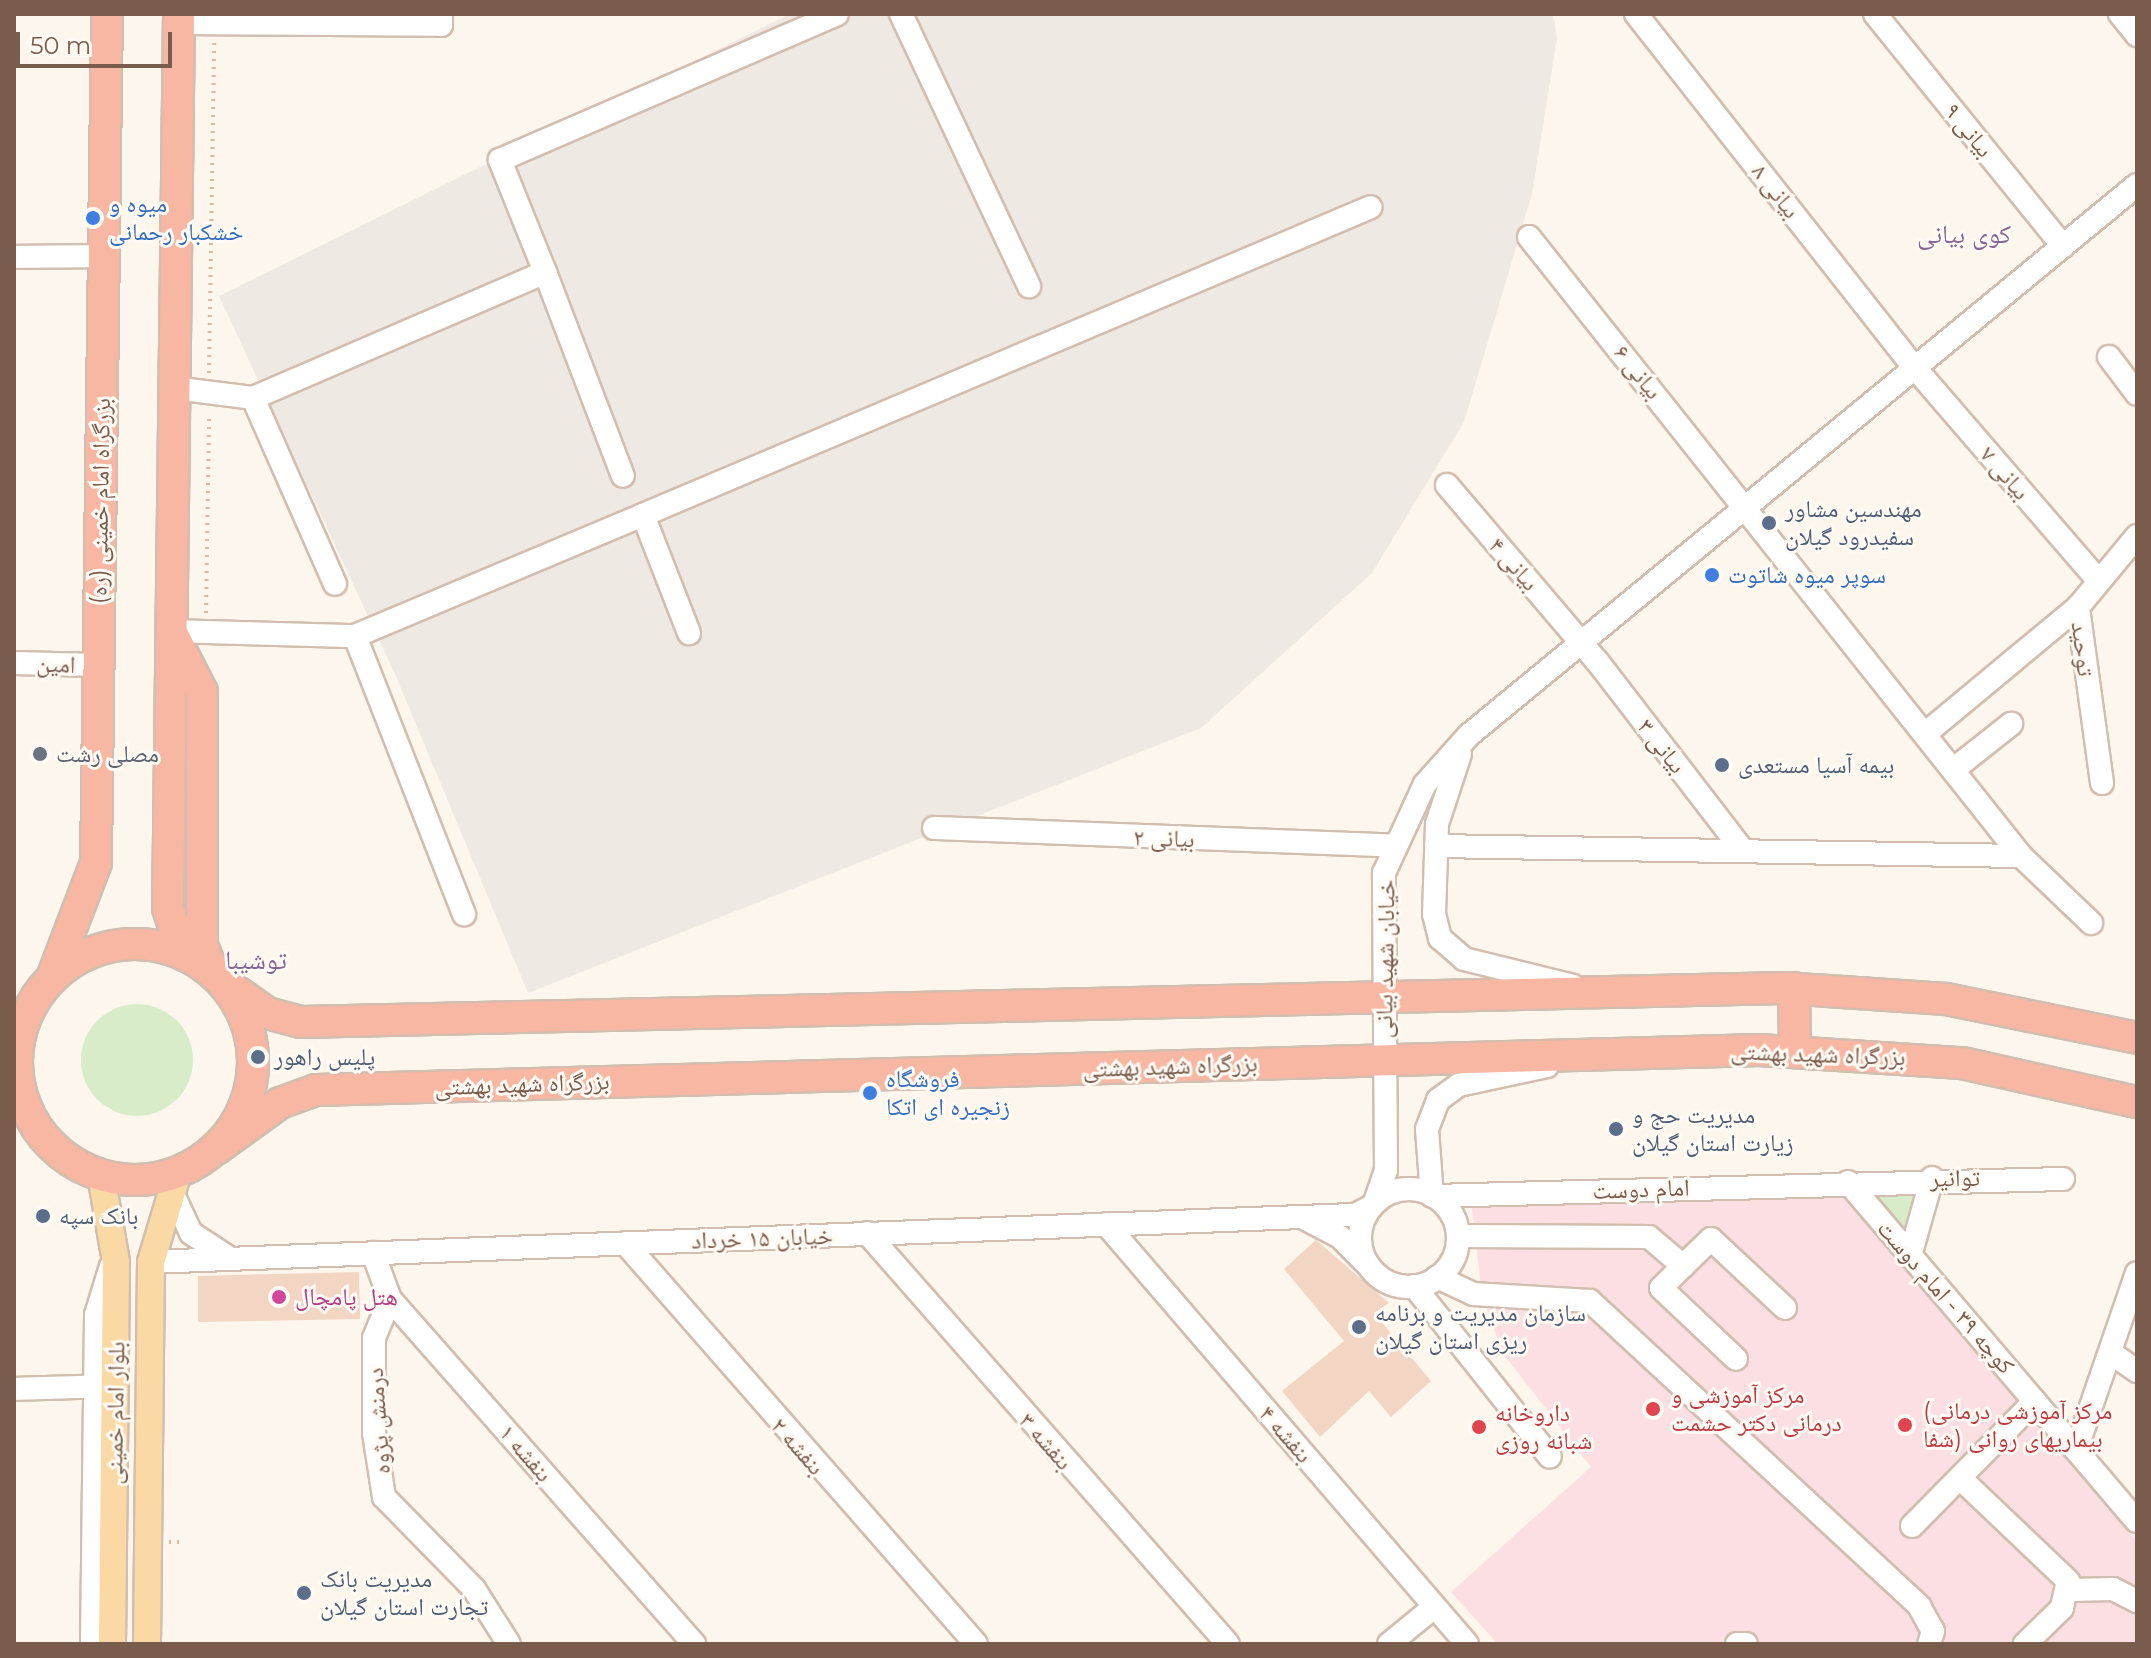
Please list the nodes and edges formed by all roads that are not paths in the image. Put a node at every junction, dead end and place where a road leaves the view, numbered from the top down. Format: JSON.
{"nodes":[{"id":1,"x":107,"y":14,"type":"edge"},
{"id":2,"x":837,"y":14,"type":"edge"},
{"id":3,"x":901,"y":14,"type":"edge"},
{"id":4,"x":1636,"y":14,"type":"edge"},
{"id":5,"x":1875,"y":14,"type":"edge"},
{"id":6,"x":2120,"y":14,"type":"edge"},
{"id":7,"x":179,"y":19,"type":"edge"},
{"id":8,"x":441,"y":20,"type":"edge"},
{"id":9,"x":2137,"y":35,"type":"edge"},
{"id":10,"x":2137,"y":185,"type":"edge"},
{"id":11,"x":1371,"y":207,"type":"dead end"},
{"id":12,"x":1529,"y":237,"type":"dead end"},
{"id":13,"x":2063,"y":246,"type":"junction"},
{"id":14,"x":104,"y":256,"type":"junction"},
{"id":15,"x":14,"y":257,"type":"edge"},
{"id":16,"x":545,"y":272,"type":"junction"},
{"id":17,"x":1029,"y":286,"type":"dead end"},
{"id":18,"x":2109,"y":357,"type":"dead end"},
{"id":19,"x":1915,"y":368,"type":"junction"},
{"id":20,"x":174,"y":388,"type":"junction"},
{"id":21,"x":2137,"y":394,"type":"edge"},
{"id":22,"x":253,"y":398,"type":"junction"},
{"id":23,"x":623,"y":476,"type":"dead end"},
{"id":24,"x":1447,"y":485,"type":"dead end"},
{"id":25,"x":1747,"y":506,"type":"junction"},
{"id":26,"x":643,"y":515,"type":"junction"},
{"id":27,"x":2137,"y":536,"type":"edge"},
{"id":28,"x":2096,"y":578,"type":"junction"},
{"id":29,"x":335,"y":584,"type":"dead end"},
{"id":30,"x":2078,"y":607,"type":"junction"},
{"id":31,"x":171,"y":631,"type":"junction"},
{"id":32,"x":689,"y":633,"type":"dead end"},
{"id":33,"x":355,"y":636,"type":"junction"},
{"id":34,"x":1581,"y":643,"type":"junction"},
{"id":35,"x":14,"y":663,"type":"edge"},
{"id":36,"x":98,"y":665,"type":"junction"},
{"id":37,"x":2011,"y":724,"type":"dead end"},
{"id":38,"x":1925,"y":734,"type":"junction"},
{"id":39,"x":1469,"y":735,"type":"junction"},
{"id":40,"x":1954,"y":769,"type":"junction"},
{"id":41,"x":2102,"y":783,"type":"dead end"},
{"id":42,"x":934,"y":828,"type":"dead end"},
{"id":43,"x":1394,"y":846,"type":"junction"},
{"id":44,"x":1436,"y":846,"type":"junction"},
{"id":45,"x":1742,"y":849,"type":"junction"},
{"id":46,"x":2021,"y":856,"type":"junction"},
{"id":47,"x":464,"y":914,"type":"dead end"},
{"id":48,"x":2091,"y":923,"type":"dead end"},
{"id":49,"x":213,"y":974,"type":"junction"},
{"id":50,"x":50,"y":980,"type":"junction"},
{"id":51,"x":1794,"y":988,"type":"junction"},
{"id":52,"x":1598,"y":991,"type":"junction"},
{"id":53,"x":1383,"y":997,"type":"junction"},
{"id":54,"x":14,"y":1010,"type":"edge"},
{"id":55,"x":2137,"y":1038,"type":"edge"},
{"id":56,"x":1795,"y":1050,"type":"junction"},
{"id":57,"x":1600,"y":1054,"type":"junction"},
{"id":58,"x":1384,"y":1060,"type":"junction"},
{"id":59,"x":2137,"y":1102,"type":"edge"},
{"id":60,"x":14,"y":1118,"type":"edge"},
{"id":61,"x":44,"y":1136,"type":"junction"},
{"id":62,"x":216,"y":1149,"type":"junction"},
{"id":63,"x":1932,"y":1178,"type":"junction"},
{"id":64,"x":103,"y":1179,"type":"junction"},
{"id":65,"x":2063,"y":1179,"type":"dead end"},
{"id":66,"x":174,"y":1180,"type":"junction"},
{"id":67,"x":1848,"y":1182,"type":"junction"},
{"id":68,"x":1433,"y":1196,"type":"junction"},
{"id":69,"x":1373,"y":1205,"type":"junction"},
{"id":70,"x":1299,"y":1217,"type":"junction"},
{"id":71,"x":1106,"y":1224,"type":"junction"},
{"id":72,"x":867,"y":1233,"type":"junction"},
{"id":73,"x":1458,"y":1236,"type":"junction"},
{"id":74,"x":625,"y":1243,"type":"junction"},
{"id":75,"x":373,"y":1253,"type":"junction"},
{"id":76,"x":1910,"y":1256,"type":"junction"},
{"id":77,"x":231,"y":1259,"type":"junction"},
{"id":78,"x":151,"y":1262,"type":"junction"},
{"id":79,"x":1683,"y":1266,"type":"junction"},
{"id":80,"x":1372,"y":1269,"type":"junction"},
{"id":81,"x":2137,"y":1273,"type":"edge"},
{"id":82,"x":1437,"y":1277,"type":"junction"},
{"id":83,"x":1414,"y":1286,"type":"junction"},
{"id":84,"x":390,"y":1299,"type":"junction"},
{"id":85,"x":1785,"y":1308,"type":"dead end"},
{"id":86,"x":2111,"y":1353,"type":"junction"},
{"id":87,"x":1736,"y":1359,"type":"dead end"},
{"id":88,"x":2137,"y":1371,"type":"edge"},
{"id":89,"x":105,"y":1386,"type":"junction"},
{"id":90,"x":14,"y":1389,"type":"edge"},
{"id":91,"x":2035,"y":1401,"type":"junction"},
{"id":92,"x":2076,"y":1450,"type":"junction"},
{"id":93,"x":1550,"y":1457,"type":"dead end"},
{"id":94,"x":1961,"y":1479,"type":"junction"},
{"id":95,"x":2137,"y":1521,"type":"edge"},
{"id":96,"x":1912,"y":1526,"type":"dead end"},
{"id":97,"x":2070,"y":1590,"type":"junction"},
{"id":98,"x":2137,"y":1601,"type":"edge"},
{"id":99,"x":1434,"y":1607,"type":"junction"},
{"id":100,"x":92,"y":1644,"type":"edge"},
{"id":101,"x":112,"y":1644,"type":"edge"},
{"id":102,"x":147,"y":1644,"type":"edge"},
{"id":103,"x":509,"y":1644,"type":"edge"},
{"id":104,"x":694,"y":1644,"type":"edge"},
{"id":105,"x":976,"y":1644,"type":"edge"},
{"id":106,"x":1228,"y":1644,"type":"edge"},
{"id":107,"x":1389,"y":1644,"type":"edge"},
{"id":108,"x":1467,"y":1644,"type":"edge"},
{"id":109,"x":1737,"y":1644,"type":"edge"},
{"id":110,"x":1746,"y":1644,"type":"edge"},
{"id":111,"x":1929,"y":1644,"type":"edge"},
{"id":112,"x":2025,"y":1644,"type":"edge"}],
"edges":[{"from":1,"to":14,"type":"highway","name":"بزرگراه امام خمینی (ره)"},
{"from":2,"to":16,"type":"street"},
{"from":3,"to":17,"type":"street"},
{"from":4,"to":19,"type":"street","name":"بیانی ۸"},
{"from":5,"to":13,"type":"street","name":"بیانی ۹"},
{"from":6,"to":9,"type":"street"},
{"from":7,"to":8,"type":"street"},
{"from":7,"to":20,"type":"highway"},
{"from":10,"to":13,"type":"street"},
{"from":11,"to":26,"type":"street"},
{"from":12,"to":25,"type":"street","name":"بیانی ۶"},
{"from":13,"to":19,"type":"street"},
{"from":14,"to":15,"type":"street"},
{"from":14,"to":36,"type":"highway","name":"بزرگراه امام خمینی (ره)"},
{"from":16,"to":22,"type":"street"},
{"from":16,"to":23,"type":"street"},
{"from":18,"to":21,"type":"street"},
{"from":19,"to":25,"type":"street"},
{"from":19,"to":28,"type":"street","name":"بیانی ۷"},
{"from":20,"to":22,"type":"street"},
{"from":20,"to":31,"type":"highway"},
{"from":22,"to":29,"type":"street"},
{"from":24,"to":34,"type":"street","name":"بیانی ۴"},
{"from":25,"to":34,"type":"street"},
{"from":25,"to":38,"type":"street","name":"بیانی ۶"},
{"from":26,"to":32,"type":"street"},
{"from":26,"to":33,"type":"street"},
{"from":27,"to":28,"type":"street","name":"توحید"},
{"from":28,"to":30,"type":"street","name":"توحید"},
{"from":30,"to":38,"type":"street"},
{"from":30,"to":41,"type":"street","name":"توحید"},
{"from":31,"to":33,"type":"street"},
{"from":31,"to":49,"type":"highway"},
{"from":33,"to":47,"type":"street"},
{"from":34,"to":39,"type":"street"},
{"from":34,"to":45,"type":"street","name":"بیانی ۳"},
{"from":35,"to":36,"type":"street","name":"امین"},
{"from":36,"to":50,"type":"highway","name":"بزرگراه امام خمینی (ره)"},
{"from":37,"to":40,"type":"street"},
{"from":38,"to":40,"type":"street","name":"بیانی ۶"},
{"from":39,"to":43,"type":"street","name":"خیابان شهید بیانی"},
{"from":39,"to":44,"type":"street","name":"خیابان شهید بیانی"},
{"from":40,"to":46,"type":"street","name":"بیانی ۶"},
{"from":42,"to":43,"type":"street","name":"بیانی ۲"},
{"from":43,"to":53,"type":"street","name":"خیابان شهید بیانی"},
{"from":44,"to":45,"type":"street"},
{"from":44,"to":52,"type":"street","name":"خیابان شهید بیانی"},
{"from":45,"to":46,"type":"street"},
{"from":46,"to":48,"type":"street","name":"بیانی ۶"},
{"from":49,"to":50,"type":"highway"},
{"from":49,"to":53,"type":"highway"},
{"from":49,"to":62,"type":"highway"},
{"from":50,"to":54,"type":"highway"},
{"from":50,"to":61,"type":"highway"},
{"from":51,"to":52,"type":"highway"},
{"from":51,"to":55,"type":"highway"},
{"from":51,"to":56,"type":"highway"},
{"from":52,"to":53,"type":"highway"},
{"from":53,"to":58,"type":"street","name":"خیابان شهید بیانی"},
{"from":56,"to":57,"type":"highway","name":"بزرگراه شهید بهشتی"},
{"from":56,"to":59,"type":"highway","name":"بزرگراه شهید بهشتی"},
{"from":57,"to":58,"type":"highway","name":"بزرگراه شهید بهشتی"},
{"from":57,"to":68,"type":"street"},
{"from":58,"to":62,"type":"highway","name":"بزرگراه شهید بهشتی"},
{"from":58,"to":69,"type":"street","name":"خیابان شهید بیانی"},
{"from":60,"to":61,"type":"highway"},
{"from":61,"to":64,"type":"highway"},
{"from":62,"to":66,"type":"highway"},
{"from":63,"to":65,"type":"street","name":"توانیر"},
{"from":63,"to":67,"type":"street","name":"توانیر"},
{"from":63,"to":76,"type":"street"},
{"from":64,"to":66,"type":"highway"},
{"from":64,"to":89,"type":"main road","name":"بلوار امام خمینی"},
{"from":66,"to":77,"type":"street"},
{"from":66,"to":78,"type":"main road","name":"بلوار امام خمینی"},
{"from":67,"to":68,"type":"street","name":"امام دوست"},
{"from":67,"to":76,"type":"street","name":"کوچه ۳۹ - امام دوست"},
{"from":68,"to":69,"type":"street"},
{"from":68,"to":73,"type":"street"},
{"from":69,"to":70,"type":"street","name":"خیابان ۱۵ خرداد"},
{"from":69,"to":80,"type":"street"},
{"from":70,"to":71,"type":"street","name":"خیابان ۱۵ خرداد"},
{"from":70,"to":80,"type":"street"},
{"from":71,"to":72,"type":"street","name":"خیابان ۱۵ خرداد"},
{"from":71,"to":99,"type":"street","name":"بنفشه ۴"},
{"from":72,"to":74,"type":"street","name":"خیابان ۱۵ خرداد"},
{"from":72,"to":106,"type":"street","name":"بنفشه ۳"},
{"from":73,"to":79,"type":"street"},
{"from":73,"to":82,"type":"street"},
{"from":74,"to":75,"type":"street","name":"خیابان ۱۵ خرداد"},
{"from":74,"to":105,"type":"street","name":"بنفشه ۲"},
{"from":75,"to":77,"type":"street","name":"خیابان ۱۵ خرداد"},
{"from":75,"to":84,"type":"street","name":"بنفشه ۱"},
{"from":76,"to":91,"type":"street","name":"کوچه ۳۹ - امام دوست"},
{"from":77,"to":78,"type":"street","name":"خیابان ۱۵ خرداد"},
{"from":78,"to":102,"type":"main road","name":"بلوار امام خمینی"},
{"from":79,"to":85,"type":"street"},
{"from":79,"to":87,"type":"street"},
{"from":80,"to":83,"type":"street"},
{"from":81,"to":86,"type":"street"},
{"from":82,"to":83,"type":"street"},
{"from":82,"to":111,"type":"street"},
{"from":83,"to":93,"type":"street"},
{"from":84,"to":103,"type":"street","name":"درمنش پژوه"},
{"from":84,"to":104,"type":"street","name":"بنفشه ۱"},
{"from":86,"to":88,"type":"street"},
{"from":86,"to":92,"type":"street"},
{"from":89,"to":90,"type":"street"},
{"from":89,"to":100,"type":"street"},
{"from":89,"to":101,"type":"main road","name":"بلوار امام خمینی"},
{"from":91,"to":92,"type":"street","name":"کوچه ۳۹ - امام دوست"},
{"from":91,"to":94,"type":"street"},
{"from":92,"to":95,"type":"street","name":"کوچه ۳۹ - امام دوست"},
{"from":94,"to":96,"type":"street"},
{"from":94,"to":97,"type":"street"},
{"from":97,"to":98,"type":"street"},
{"from":97,"to":112,"type":"street"},
{"from":99,"to":107,"type":"street"},
{"from":99,"to":108,"type":"street","name":"بنفشه ۴"},
{"from":109,"to":110,"type":"street"}]}
